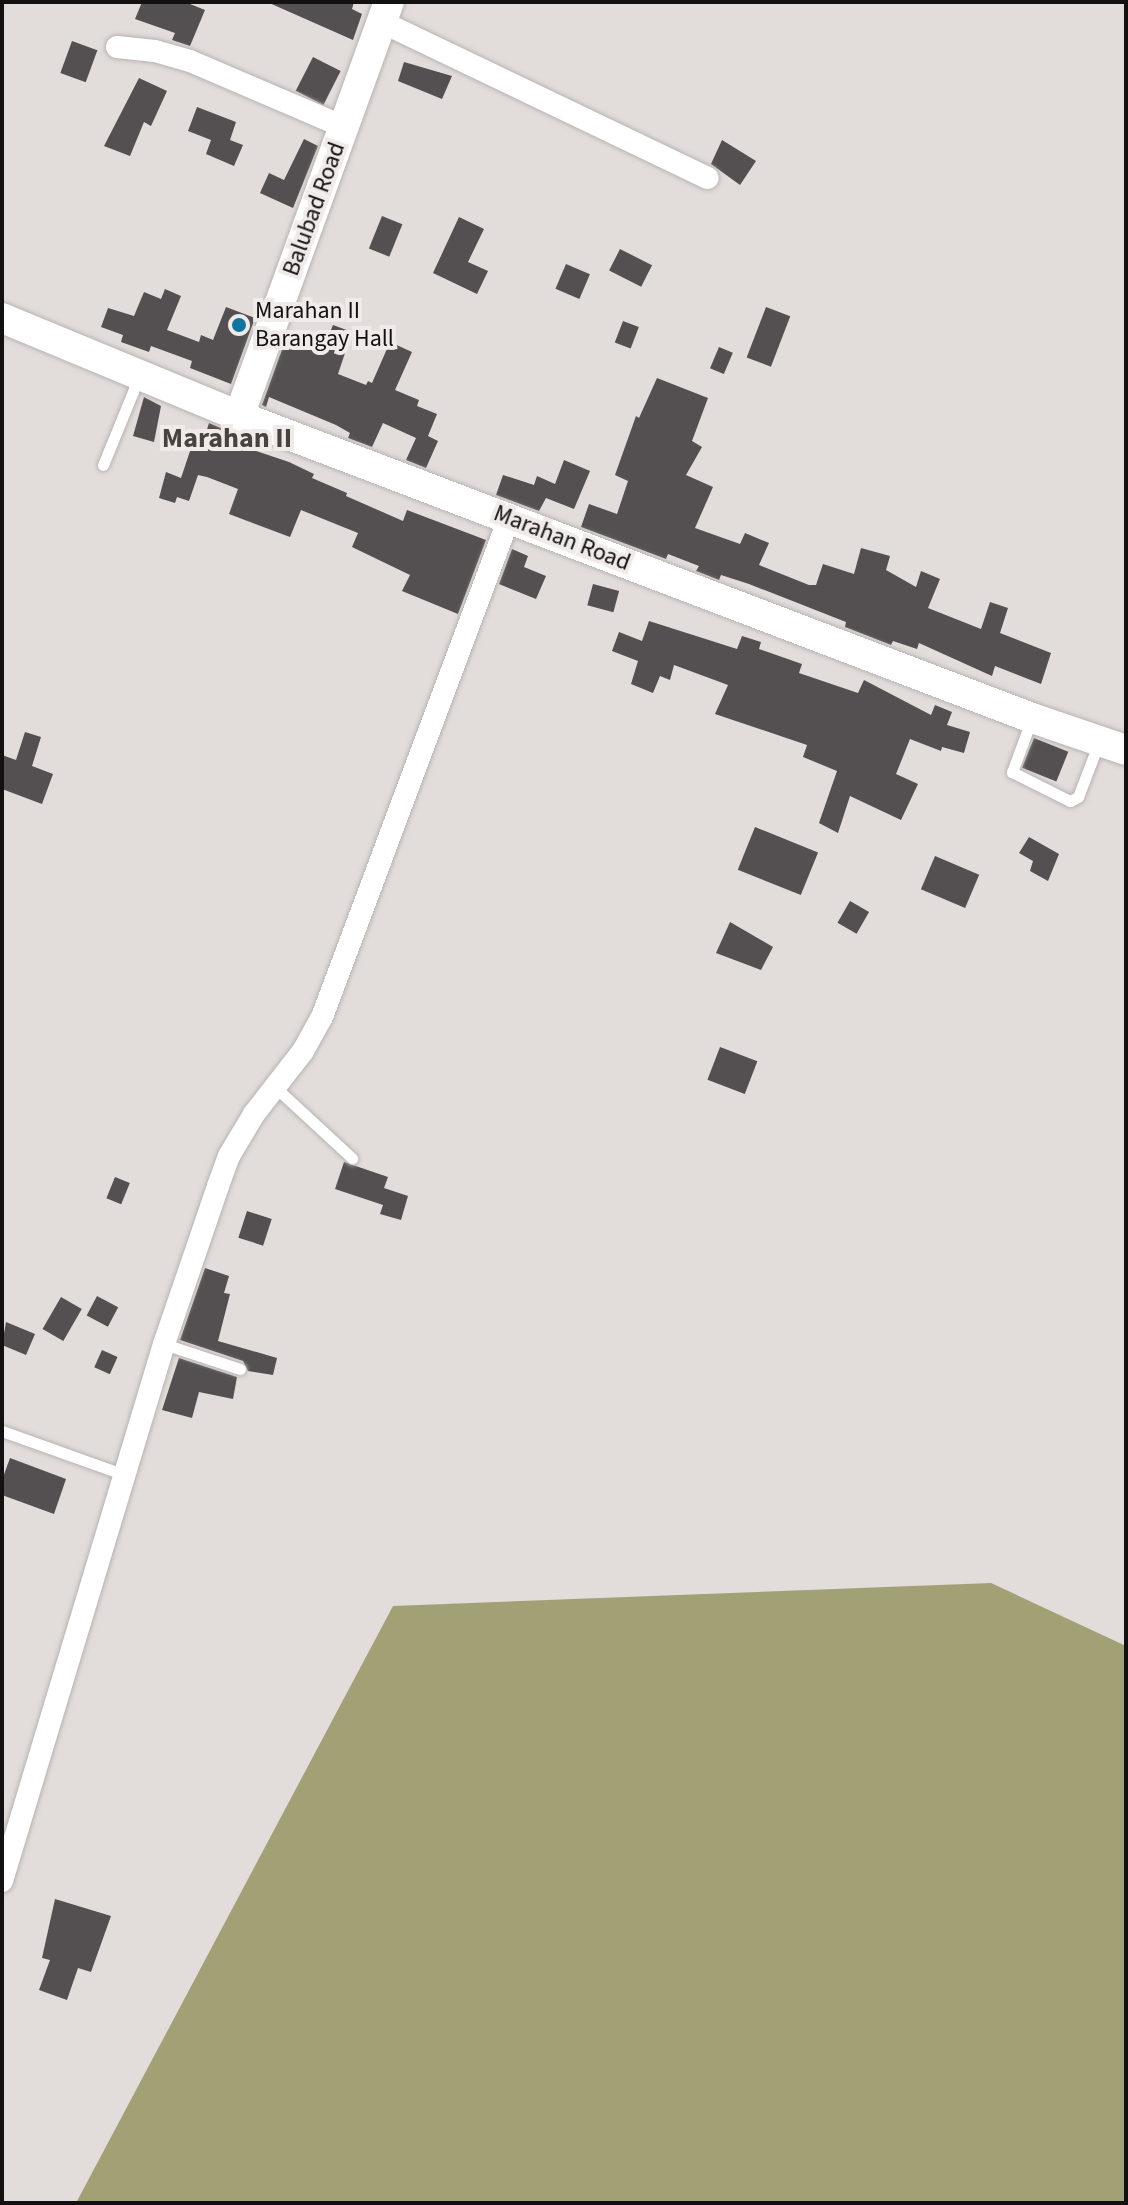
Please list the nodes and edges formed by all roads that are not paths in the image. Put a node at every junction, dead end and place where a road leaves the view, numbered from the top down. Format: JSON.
{"nodes":[{"id":1,"x":386,"y":12,"type":"edge"},
{"id":2,"x":117,"y":47,"type":"dead end"},
{"id":3,"x":344,"y":127,"type":"junction"},
{"id":4,"x":707,"y":178,"type":"dead end"},
{"id":5,"x":2,"y":318,"type":"edge"},
{"id":6,"x":140,"y":375,"type":"junction"},
{"id":7,"x":239,"y":416,"type":"junction"},
{"id":8,"x":103,"y":465,"type":"dead end"},
{"id":9,"x":509,"y":518,"type":"junction"},
{"id":10,"x":1032,"y":718,"type":"junction"},
{"id":11,"x":1113,"y":746,"type":"edge"},
{"id":12,"x":275,"y":1087,"type":"junction"},
{"id":13,"x":352,"y":1158,"type":"dead end"},
{"id":14,"x":164,"y":1344,"type":"junction"},
{"id":15,"x":240,"y":1369,"type":"dead end"},
{"id":16,"x":2,"y":1431,"type":"edge"},
{"id":17,"x":125,"y":1475,"type":"junction"},
{"id":18,"x":2,"y":1881,"type":"edge"}],
"edges":[{"from":1,"to":3,"type":"main road","name":"Balubad Road"},
{"from":1,"to":4,"type":"street"},
{"from":2,"to":3,"type":"street"},
{"from":3,"to":7,"type":"main road","name":"Balubad Road"},
{"from":5,"to":6,"type":"main road","name":"Marahan Road"},
{"from":6,"to":7,"type":"main road","name":"Marahan Road"},
{"from":6,"to":8,"type":"lane"},
{"from":7,"to":9,"type":"main road","name":"Marahan Road"},
{"from":9,"to":10,"type":"main road","name":"Marahan Road"},
{"from":9,"to":12,"type":"street"},
{"from":10,"to":11,"type":"main road","name":"Marahan Road"},
{"from":10,"to":11,"type":"lane"},
{"from":12,"to":13,"type":"lane"},
{"from":12,"to":14,"type":"street"},
{"from":14,"to":15,"type":"lane"},
{"from":14,"to":17,"type":"street"},
{"from":16,"to":17,"type":"lane"},
{"from":17,"to":18,"type":"street"}]}
